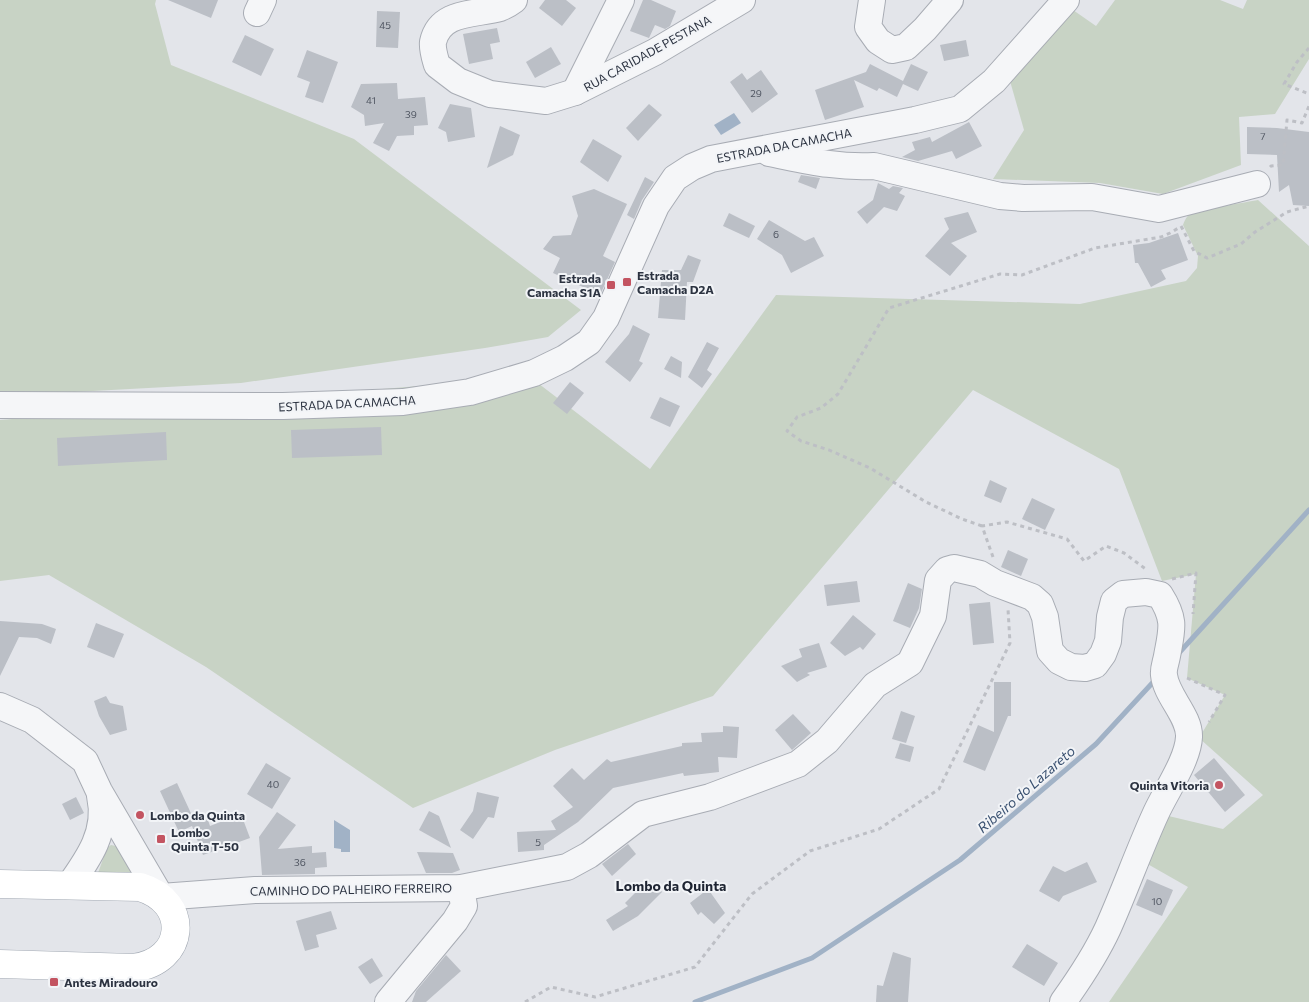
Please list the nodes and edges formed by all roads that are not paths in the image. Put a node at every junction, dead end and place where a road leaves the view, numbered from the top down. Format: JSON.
{"nodes":[{"id":1,"x":514,"y":0,"type":"edge"},
{"id":2,"x":621,"y":0,"type":"edge"},
{"id":3,"x":742,"y":0,"type":"edge"},
{"id":4,"x":872,"y":0,"type":"edge"},
{"id":5,"x":950,"y":0,"type":"edge"},
{"id":6,"x":1066,"y":0,"type":"edge"},
{"id":7,"x":575,"y":92,"type":"junction"},
{"id":8,"x":756,"y":150,"type":"junction"},
{"id":9,"x":1257,"y":184,"type":"dead end"},
{"id":10,"x":0,"y":405,"type":"edge"},
{"id":11,"x":0,"y":706,"type":"edge"},
{"id":12,"x":99,"y":791,"type":"junction"},
{"id":13,"x":0,"y":884,"type":"edge"},
{"id":14,"x":69,"y":886,"type":"junction"},
{"id":15,"x":461,"y":888,"type":"junction"},
{"id":16,"x":161,"y":897,"type":"junction"},
{"id":17,"x":0,"y":964,"type":"edge"},
{"id":18,"x":388,"y":1002,"type":"edge"},
{"id":19,"x":1063,"y":1002,"type":"edge"}],
"edges":[{"from":1,"to":7,"type":"street","name":"RUA CARIDADE PESTANA"},
{"from":2,"to":7,"type":"street"},
{"from":3,"to":7,"type":"street","name":"RUA CARIDADE PESTANA"},
{"from":4,"to":5,"type":"street"},
{"from":6,"to":8,"type":"street","name":"ESTRADA DA CAMACHA"},
{"from":8,"to":9,"type":"street"},
{"from":8,"to":10,"type":"street","name":"ESTRADA DA CAMACHA"},
{"from":11,"to":12,"type":"street"},
{"from":12,"to":14,"type":"street"},
{"from":12,"to":16,"type":"street"},
{"from":13,"to":14,"type":"main road"},
{"from":14,"to":16,"type":"main road"},
{"from":15,"to":16,"type":"street","name":"CAMINHO DO PALHEIRO FERREIRO"},
{"from":15,"to":18,"type":"street","name":"CAMINHO DO PALHEIRO FERREIRO"},
{"from":15,"to":19,"type":"street"},
{"from":16,"to":17,"type":"main road"}]}
